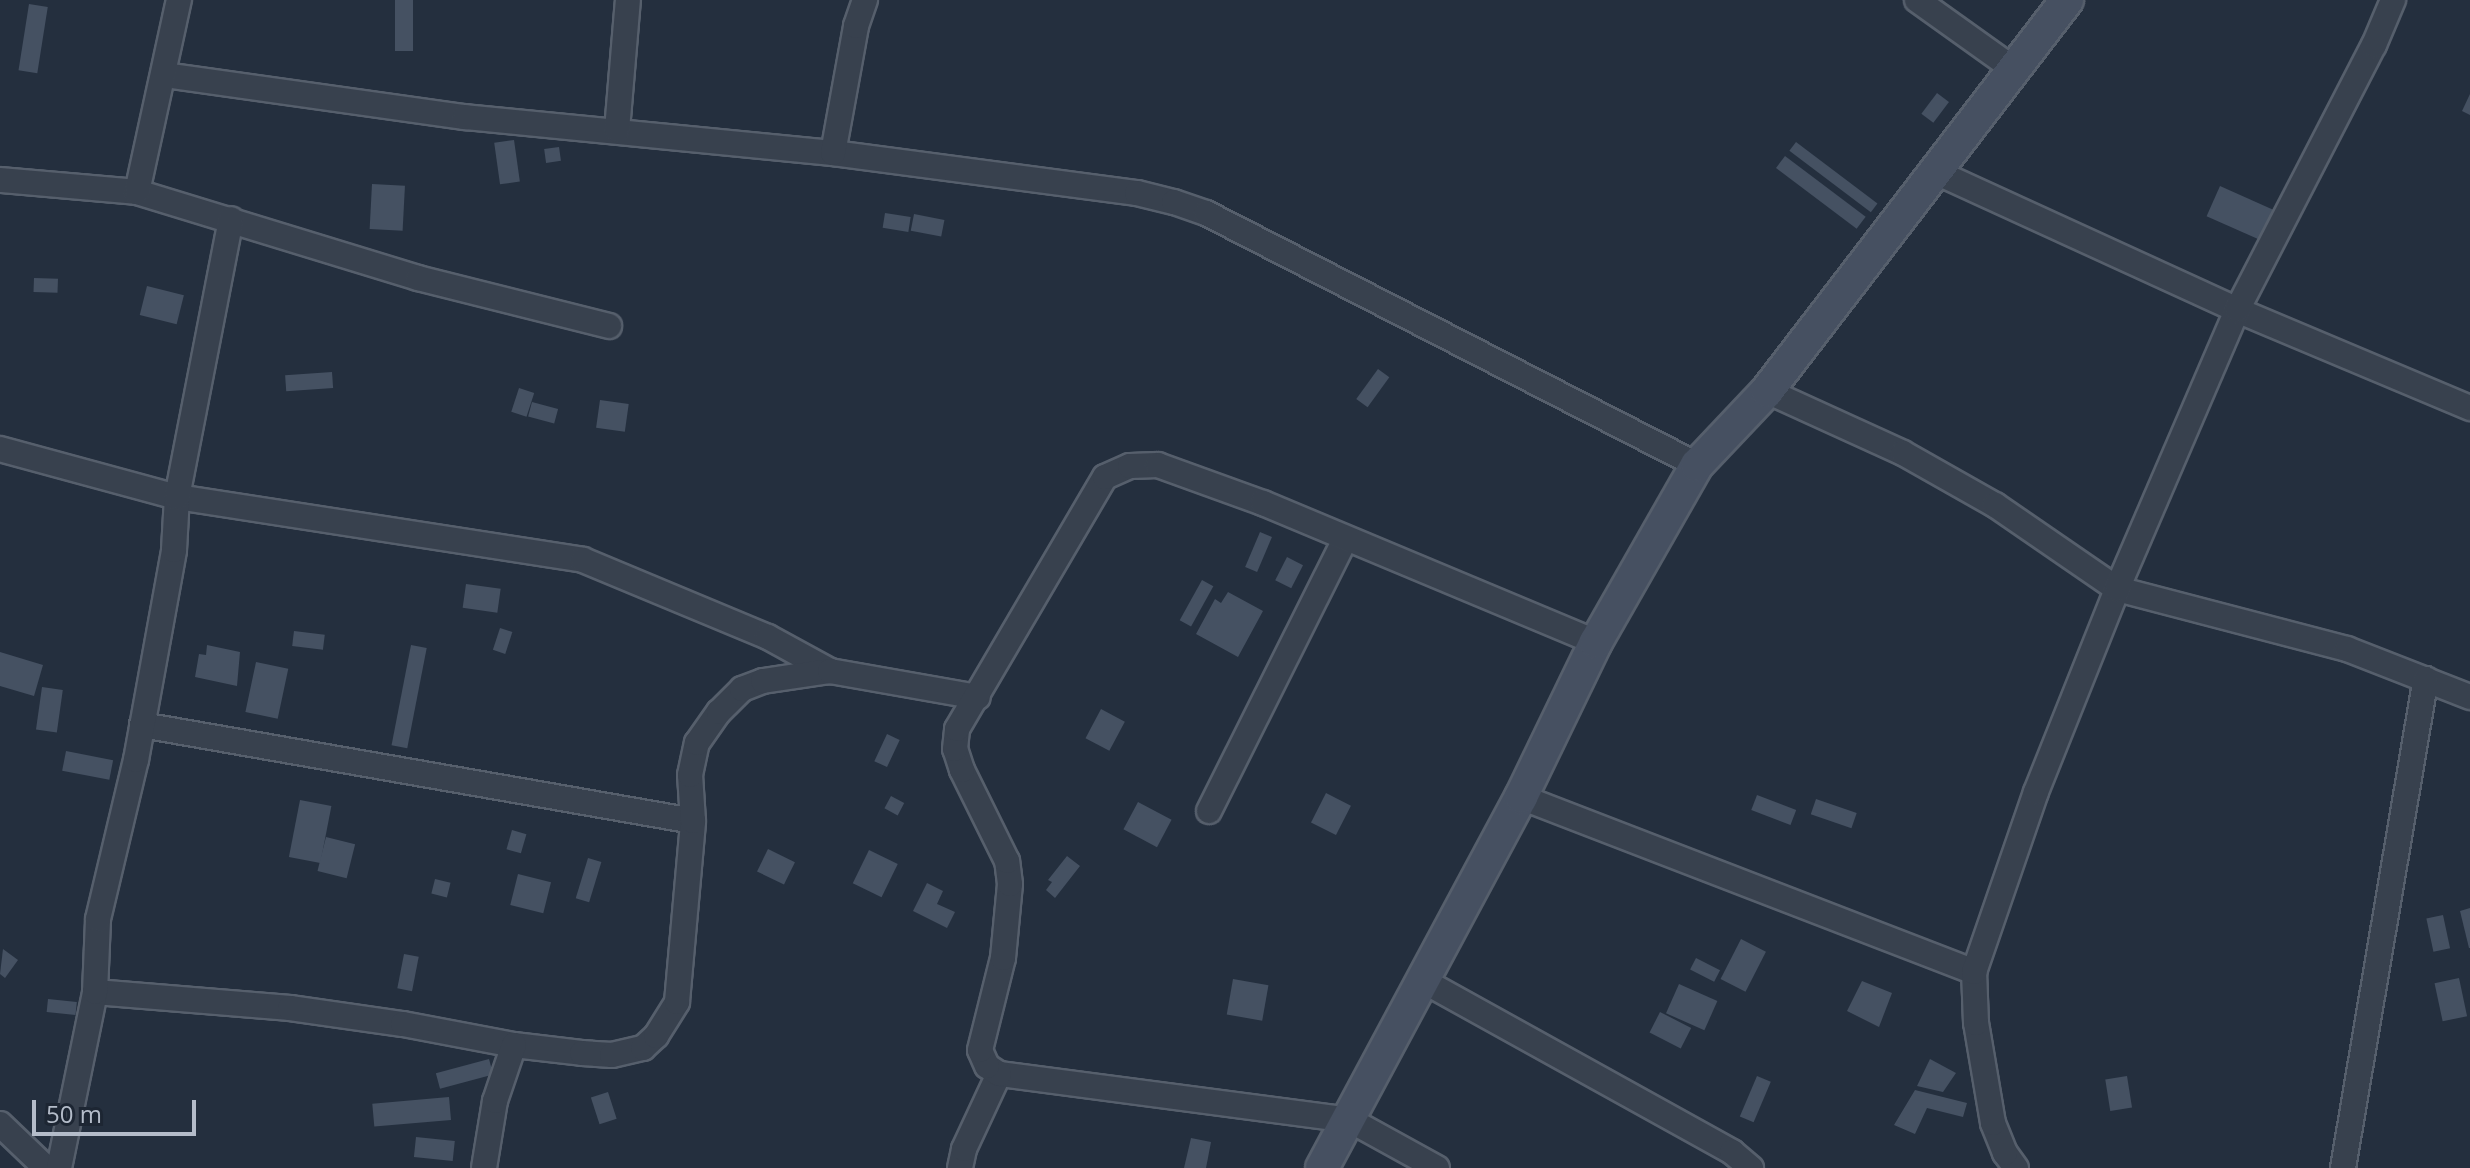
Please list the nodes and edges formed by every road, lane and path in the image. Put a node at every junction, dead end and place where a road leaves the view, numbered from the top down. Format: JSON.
{"nodes":[{"id":1,"x":179,"y":0,"type":"edge"},
{"id":2,"x":628,"y":0,"type":"edge"},
{"id":3,"x":865,"y":0,"type":"edge"},
{"id":4,"x":1917,"y":0,"type":"edge"},
{"id":5,"x":2067,"y":0,"type":"edge"},
{"id":6,"x":2393,"y":0,"type":"edge"},
{"id":7,"x":2015,"y":70,"type":"junction"},
{"id":8,"x":165,"y":75,"type":"junction"},
{"id":9,"x":617,"y":130,"type":"junction"},
{"id":10,"x":833,"y":153,"type":"junction"},
{"id":11,"x":1936,"y":172,"type":"junction"},
{"id":12,"x":0,"y":180,"type":"edge"},
{"id":13,"x":137,"y":192,"type":"junction"},
{"id":14,"x":231,"y":219,"type":"junction"},
{"id":15,"x":2237,"y":310,"type":"junction"},
{"id":16,"x":609,"y":326,"type":"dead end"},
{"id":17,"x":1767,"y":391,"type":"junction"},
{"id":18,"x":2470,"y":408,"type":"edge"},
{"id":19,"x":0,"y":449,"type":"edge"},
{"id":20,"x":1697,"y":465,"type":"junction"},
{"id":21,"x":177,"y":497,"type":"junction"},
{"id":22,"x":1346,"y":538,"type":"junction"},
{"id":23,"x":2117,"y":589,"type":"junction"},
{"id":24,"x":1596,"y":642,"type":"junction"},
{"id":25,"x":830,"y":671,"type":"junction"},
{"id":26,"x":2426,"y":679,"type":"junction"},
{"id":27,"x":978,"y":697,"type":"junction"},
{"id":28,"x":2470,"y":697,"type":"edge"},
{"id":29,"x":142,"y":725,"type":"junction"},
{"id":30,"x":1521,"y":797,"type":"junction"},
{"id":31,"x":1209,"y":811,"type":"dead end"},
{"id":32,"x":693,"y":821,"type":"junction"},
{"id":33,"x":1974,"y":972,"type":"junction"},
{"id":34,"x":1420,"y":979,"type":"junction"},
{"id":35,"x":95,"y":992,"type":"junction"},
{"id":36,"x":514,"y":1045,"type":"junction"},
{"id":37,"x":999,"y":1074,"type":"junction"},
{"id":38,"x":1350,"y":1120,"type":"junction"},
{"id":39,"x":0,"y":1124,"type":"edge"},
{"id":40,"x":46,"y":1168,"type":"edge"},
{"id":41,"x":59,"y":1168,"type":"edge"},
{"id":42,"x":484,"y":1168,"type":"edge"},
{"id":43,"x":960,"y":1168,"type":"edge"},
{"id":44,"x":1322,"y":1168,"type":"edge"},
{"id":45,"x":1437,"y":1168,"type":"edge"},
{"id":46,"x":1751,"y":1168,"type":"edge"},
{"id":47,"x":2016,"y":1168,"type":"edge"},
{"id":48,"x":2343,"y":1168,"type":"edge"}],
"edges":[{"from":1,"to":8,"type":"street"},
{"from":2,"to":9,"type":"street"},
{"from":3,"to":10,"type":"street"},
{"from":4,"to":7,"type":"street"},
{"from":5,"to":7,"type":"street"},
{"from":6,"to":15,"type":"street"},
{"from":7,"to":11,"type":"street"},
{"from":8,"to":9,"type":"street"},
{"from":8,"to":13,"type":"street"},
{"from":9,"to":10,"type":"street"},
{"from":10,"to":20,"type":"street"},
{"from":11,"to":15,"type":"street"},
{"from":11,"to":17,"type":"street"},
{"from":12,"to":13,"type":"street"},
{"from":13,"to":14,"type":"street"},
{"from":14,"to":16,"type":"street"},
{"from":14,"to":21,"type":"street"},
{"from":15,"to":18,"type":"street"},
{"from":15,"to":23,"type":"street"},
{"from":17,"to":20,"type":"street"},
{"from":17,"to":23,"type":"street"},
{"from":19,"to":21,"type":"street"},
{"from":20,"to":24,"type":"street"},
{"from":21,"to":25,"type":"street"},
{"from":21,"to":29,"type":"street"},
{"from":22,"to":24,"type":"street"},
{"from":22,"to":27,"type":"street"},
{"from":22,"to":31,"type":"street"},
{"from":23,"to":26,"type":"street"},
{"from":23,"to":33,"type":"street"},
{"from":24,"to":30,"type":"street"},
{"from":25,"to":27,"type":"street"},
{"from":25,"to":32,"type":"street"},
{"from":26,"to":28,"type":"street"},
{"from":26,"to":48,"type":"street"},
{"from":27,"to":37,"type":"street"},
{"from":29,"to":32,"type":"street"},
{"from":29,"to":35,"type":"street"},
{"from":30,"to":33,"type":"street"},
{"from":30,"to":34,"type":"street"},
{"from":32,"to":36,"type":"street"},
{"from":33,"to":47,"type":"street"},
{"from":34,"to":38,"type":"street"},
{"from":34,"to":46,"type":"street"},
{"from":35,"to":36,"type":"street"},
{"from":35,"to":41,"type":"street"},
{"from":36,"to":42,"type":"street"},
{"from":37,"to":38,"type":"street"},
{"from":37,"to":43,"type":"street"},
{"from":38,"to":44,"type":"street"},
{"from":38,"to":45,"type":"street"},
{"from":39,"to":40,"type":"street"}]}
